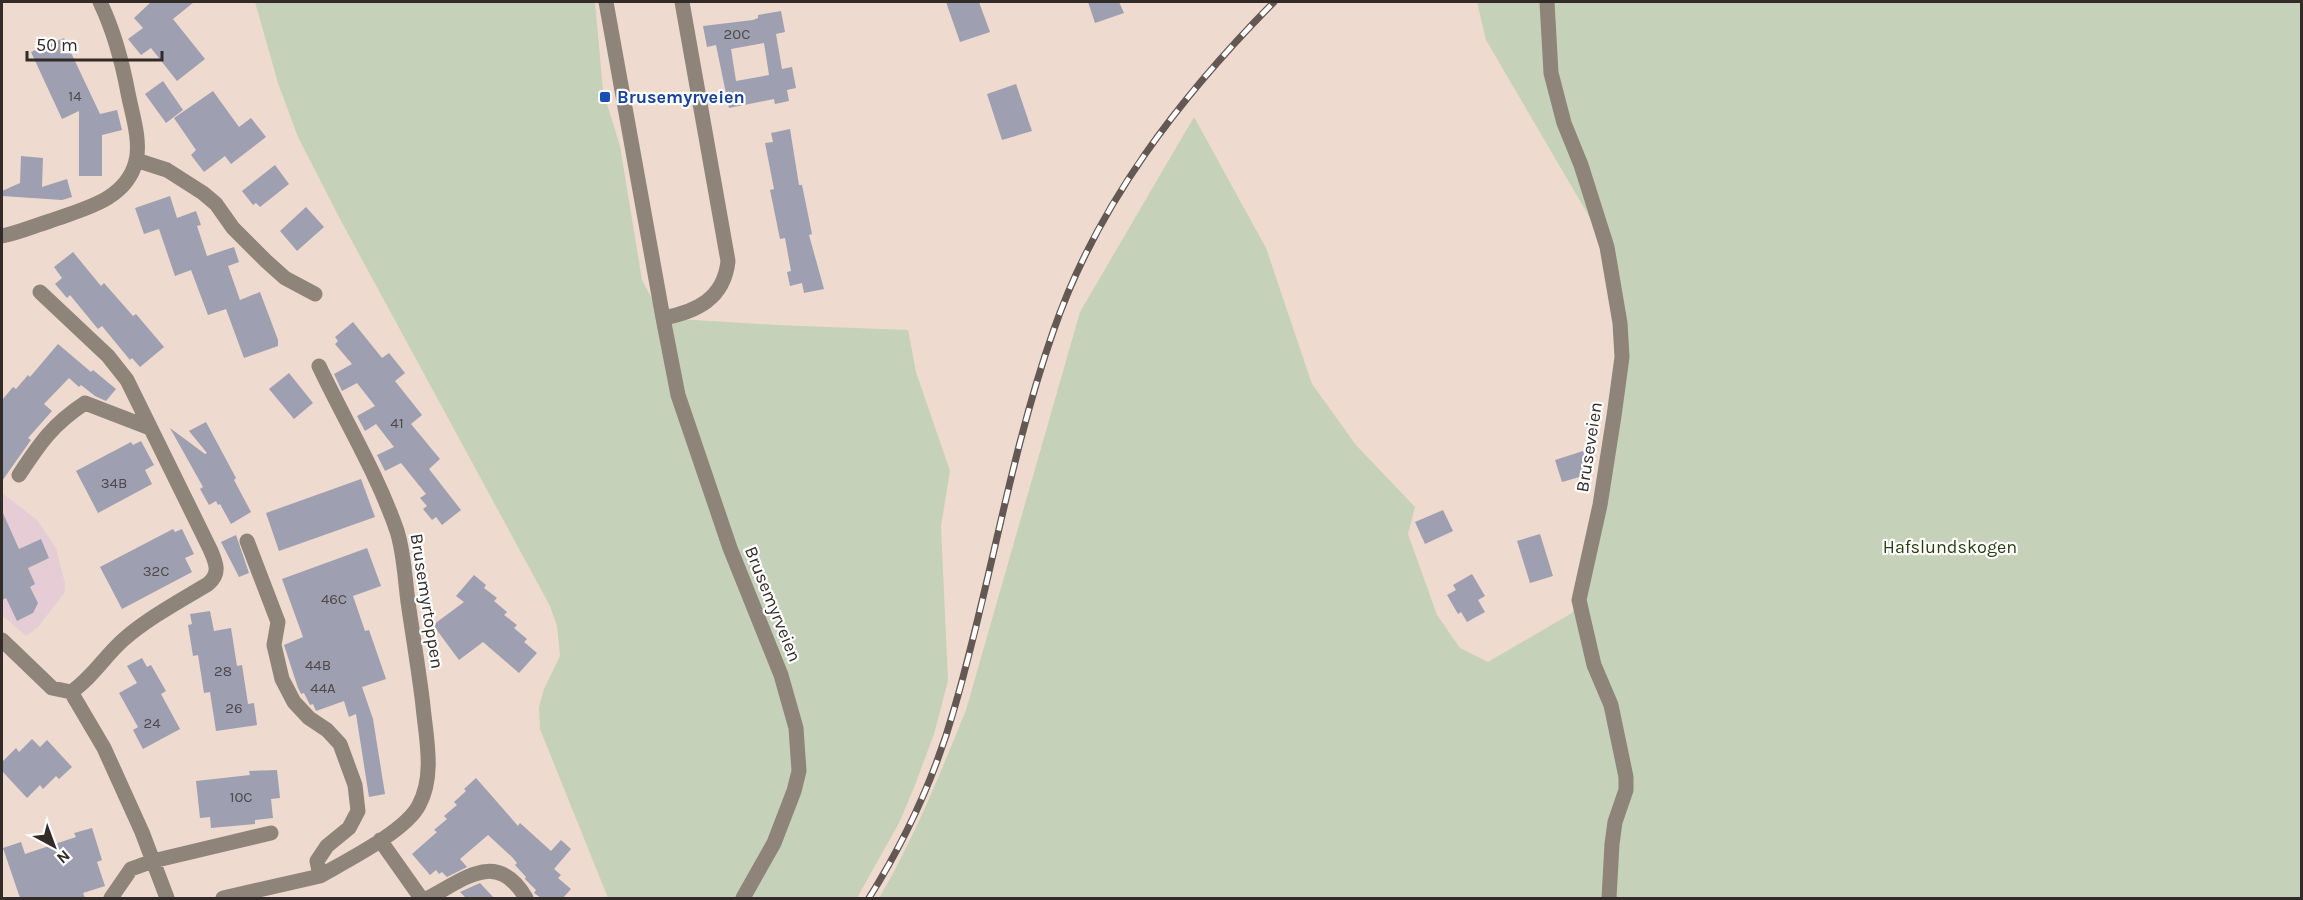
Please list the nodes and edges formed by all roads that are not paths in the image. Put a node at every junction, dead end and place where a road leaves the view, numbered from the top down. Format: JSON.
{"nodes":[{"id":1,"x":100,"y":2,"type":"edge"},
{"id":2,"x":606,"y":2,"type":"edge"},
{"id":3,"x":682,"y":2,"type":"edge"},
{"id":4,"x":1547,"y":2,"type":"edge"},
{"id":5,"x":136,"y":160,"type":"junction"},
{"id":6,"x":2,"y":236,"type":"edge"},
{"id":7,"x":40,"y":292,"type":"dead end"},
{"id":8,"x":315,"y":294,"type":"dead end"},
{"id":9,"x":663,"y":318,"type":"junction"},
{"id":10,"x":319,"y":366,"type":"dead end"},
{"id":11,"x":150,"y":428,"type":"junction"},
{"id":12,"x":19,"y":475,"type":"dead end"},
{"id":13,"x":247,"y":541,"type":"dead end"},
{"id":14,"x":2,"y":640,"type":"edge"},
{"id":15,"x":71,"y":692,"type":"junction"},
{"id":16,"x":271,"y":833,"type":"dead end"},
{"id":17,"x":380,"y":840,"type":"junction"},
{"id":18,"x":153,"y":861,"type":"junction"},
{"id":19,"x":320,"y":876,"type":"junction"},
{"id":20,"x":111,"y":898,"type":"edge"},
{"id":21,"x":167,"y":898,"type":"edge"},
{"id":22,"x":223,"y":898,"type":"edge"},
{"id":23,"x":421,"y":898,"type":"edge"},
{"id":24,"x":428,"y":898,"type":"edge"},
{"id":25,"x":526,"y":898,"type":"edge"},
{"id":26,"x":743,"y":898,"type":"edge"},
{"id":27,"x":1609,"y":898,"type":"edge"}],
"edges":[{"from":1,"to":5,"type":"street"},
{"from":2,"to":9,"type":"street","name":"Brusemyrveien"},
{"from":3,"to":9,"type":"street"},
{"from":4,"to":27,"type":"street","name":"Bruseveien"},
{"from":5,"to":6,"type":"street"},
{"from":5,"to":8,"type":"street"},
{"from":7,"to":11,"type":"street"},
{"from":9,"to":26,"type":"street","name":"Brusemyrveien"},
{"from":10,"to":17,"type":"street","name":"Brusemyrtoppen"},
{"from":11,"to":12,"type":"street"},
{"from":11,"to":15,"type":"street"},
{"from":13,"to":19,"type":"street"},
{"from":14,"to":15,"type":"street"},
{"from":15,"to":18,"type":"street"},
{"from":16,"to":18,"type":"street"},
{"from":17,"to":19,"type":"street","name":"Brusemyrtoppen"},
{"from":17,"to":23,"type":"street"},
{"from":18,"to":20,"type":"street"},
{"from":18,"to":21,"type":"street"},
{"from":19,"to":22,"type":"street","name":"Brusemyrtoppen"},
{"from":24,"to":25,"type":"street"}]}
